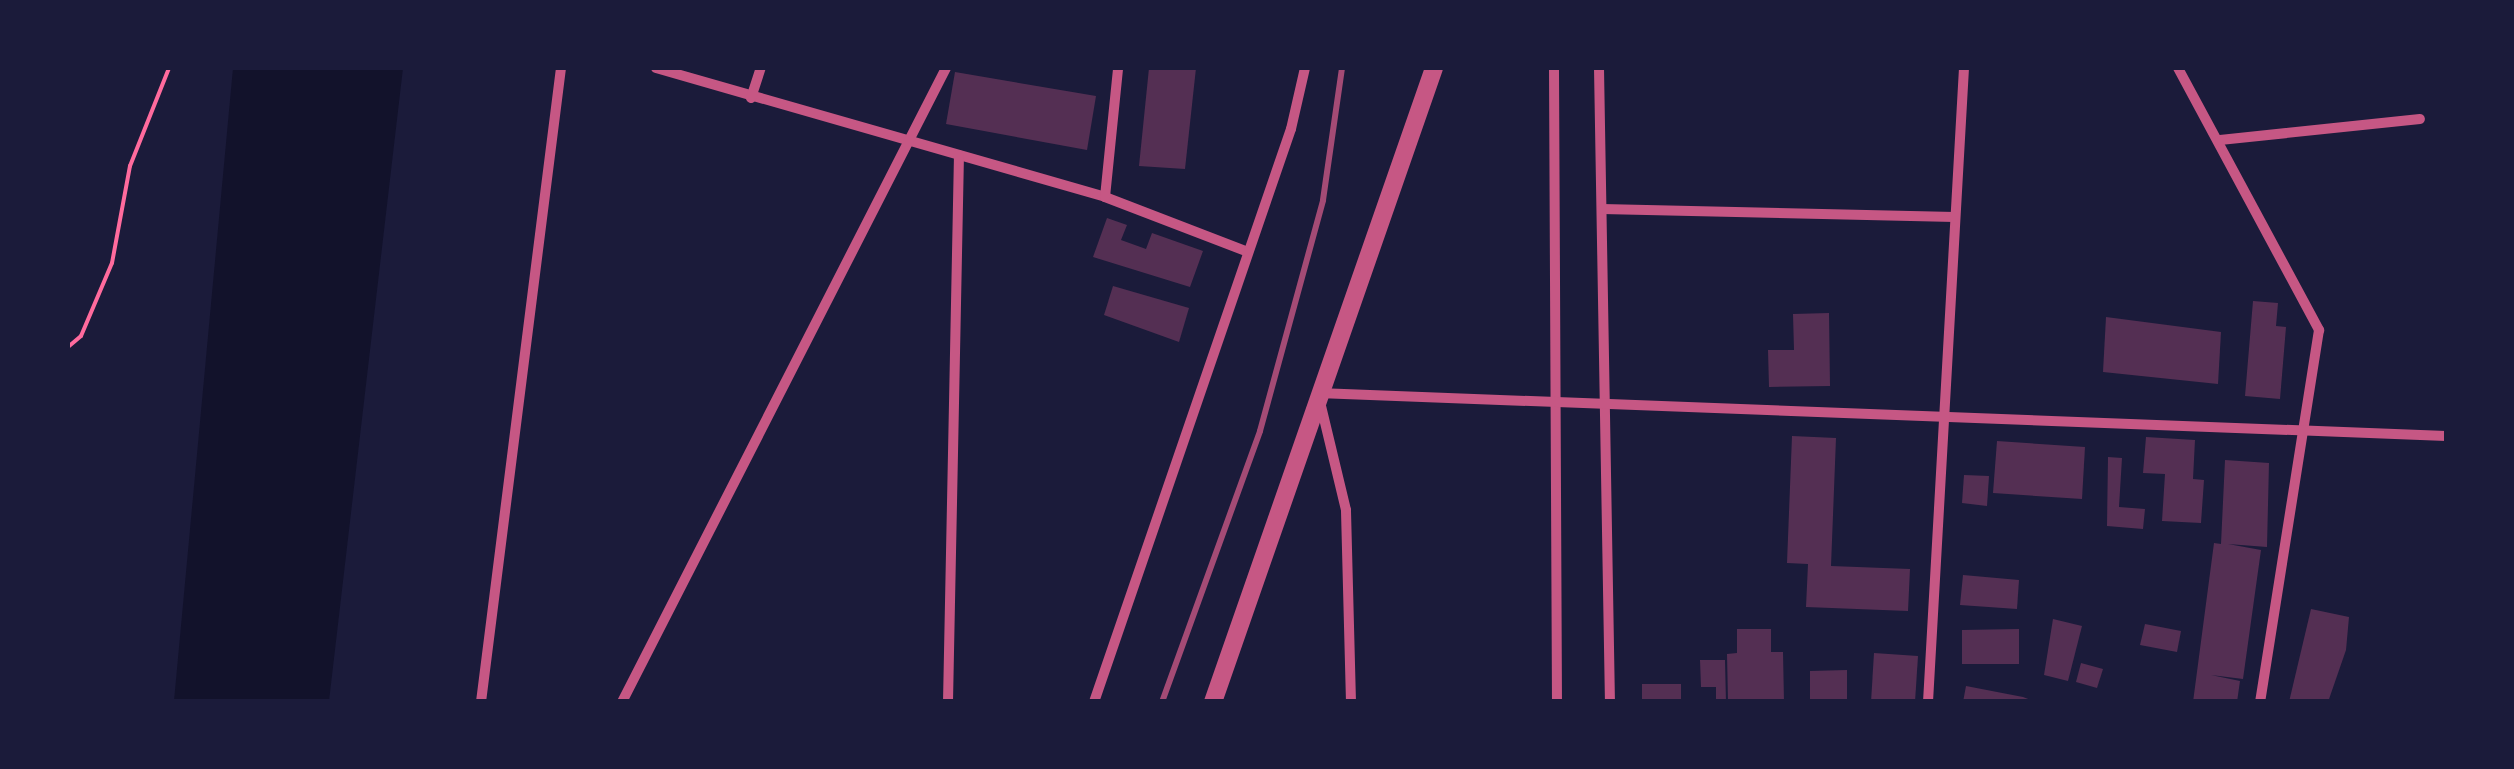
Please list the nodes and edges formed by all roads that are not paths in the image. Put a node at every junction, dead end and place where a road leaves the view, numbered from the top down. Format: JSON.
{"nodes":[{"id":1,"x":561,"y":68,"type":"edge"},
{"id":2,"x":656,"y":68,"type":"edge"},
{"id":3,"x":761,"y":68,"type":"edge"},
{"id":4,"x":946,"y":68,"type":"edge"},
{"id":5,"x":1118,"y":68,"type":"edge"},
{"id":6,"x":1305,"y":68,"type":"edge"},
{"id":7,"x":1434,"y":68,"type":"edge"},
{"id":8,"x":1554,"y":68,"type":"edge"},
{"id":9,"x":1599,"y":68,"type":"edge"},
{"id":10,"x":1964,"y":68,"type":"edge"},
{"id":11,"x":2178,"y":68,"type":"edge"},
{"id":12,"x":751,"y":98,"type":"junction"},
{"id":13,"x":2420,"y":119,"type":"dead end"},
{"id":14,"x":908,"y":140,"type":"junction"},
{"id":15,"x":2220,"y":140,"type":"junction"},
{"id":16,"x":958,"y":155,"type":"junction"},
{"id":17,"x":1105,"y":197,"type":"junction"},
{"id":18,"x":1602,"y":209,"type":"junction"},
{"id":19,"x":1956,"y":218,"type":"junction"},
{"id":20,"x":1248,"y":252,"type":"junction"},
{"id":21,"x":1318,"y":394,"type":"junction"},
{"id":22,"x":1554,"y":403,"type":"junction"},
{"id":23,"x":1607,"y":404,"type":"junction"},
{"id":24,"x":1944,"y":416,"type":"junction"},
{"id":25,"x":2305,"y":428,"type":"junction"},
{"id":26,"x":2446,"y":436,"type":"edge"},
{"id":27,"x":481,"y":702,"type":"edge"},
{"id":28,"x":622,"y":702,"type":"edge"},
{"id":29,"x":948,"y":702,"type":"edge"},
{"id":30,"x":1094,"y":702,"type":"edge"},
{"id":31,"x":1213,"y":702,"type":"edge"},
{"id":32,"x":1351,"y":702,"type":"edge"},
{"id":33,"x":1557,"y":702,"type":"edge"},
{"id":34,"x":1610,"y":702,"type":"edge"},
{"id":35,"x":1928,"y":702,"type":"edge"},
{"id":36,"x":2260,"y":702,"type":"edge"}],
"edges":[{"from":1,"to":27,"type":"street"},
{"from":2,"to":12,"type":"street"},
{"from":3,"to":12,"type":"street"},
{"from":4,"to":14,"type":"street"},
{"from":5,"to":17,"type":"street"},
{"from":6,"to":20,"type":"street"},
{"from":7,"to":21,"type":"street"},
{"from":8,"to":22,"type":"street"},
{"from":9,"to":18,"type":"street"},
{"from":10,"to":19,"type":"street"},
{"from":11,"to":15,"type":"street"},
{"from":12,"to":14,"type":"street"},
{"from":13,"to":15,"type":"street"},
{"from":14,"to":16,"type":"street"},
{"from":14,"to":28,"type":"street"},
{"from":15,"to":25,"type":"street"},
{"from":16,"to":17,"type":"street"},
{"from":16,"to":29,"type":"street"},
{"from":17,"to":20,"type":"street"},
{"from":18,"to":19,"type":"street"},
{"from":18,"to":23,"type":"street"},
{"from":19,"to":24,"type":"street"},
{"from":20,"to":30,"type":"street"},
{"from":21,"to":22,"type":"street"},
{"from":21,"to":31,"type":"street"},
{"from":21,"to":32,"type":"street"},
{"from":22,"to":23,"type":"street"},
{"from":22,"to":33,"type":"street"},
{"from":23,"to":24,"type":"street"},
{"from":23,"to":34,"type":"street"},
{"from":24,"to":25,"type":"street"},
{"from":24,"to":35,"type":"street"},
{"from":25,"to":26,"type":"street"},
{"from":25,"to":36,"type":"street"}]}
